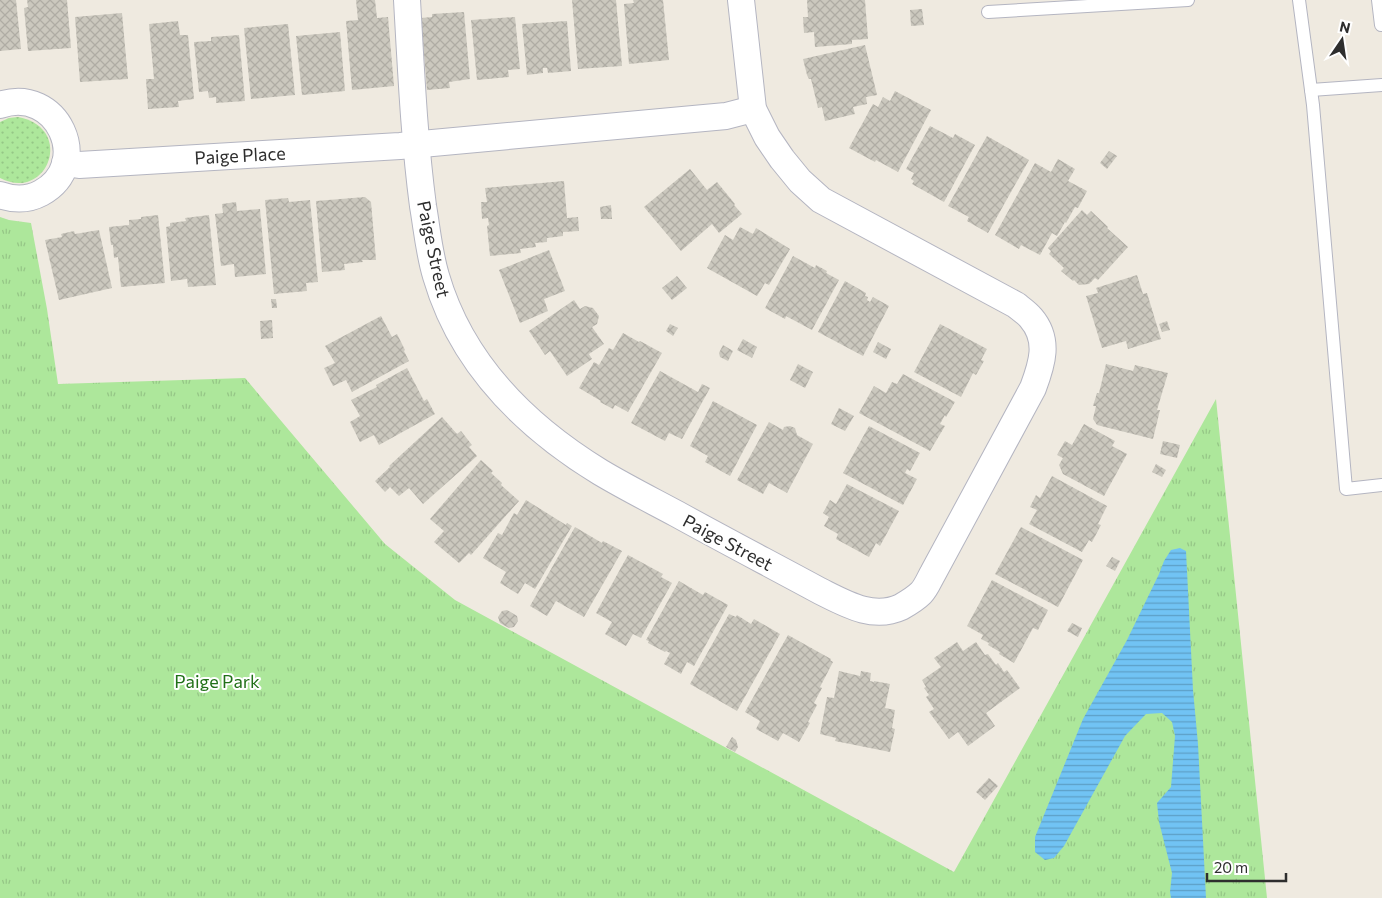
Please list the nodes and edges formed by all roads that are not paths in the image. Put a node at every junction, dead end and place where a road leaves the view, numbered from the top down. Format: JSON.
{"nodes":[{"id":1,"x":407,"y":0,"type":"edge"},
{"id":2,"x":742,"y":0,"type":"edge"},
{"id":3,"x":1188,"y":0,"type":"edge"},
{"id":4,"x":1299,"y":0,"type":"edge"},
{"id":5,"x":1378,"y":0,"type":"edge"},
{"id":6,"x":988,"y":12,"type":"dead end"},
{"id":7,"x":1381,"y":25,"type":"edge"},
{"id":8,"x":1382,"y":85,"type":"edge"},
{"id":9,"x":1311,"y":90,"type":"junction"},
{"id":10,"x":0,"y":105,"type":"edge"},
{"id":11,"x":753,"y":109,"type":"junction"},
{"id":12,"x":416,"y":145,"type":"junction"},
{"id":13,"x":65,"y":163,"type":"junction"},
{"id":14,"x":0,"y":196,"type":"edge"},
{"id":15,"x":1382,"y":485,"type":"edge"}],
"edges":[{"from":1,"to":12,"type":"street","name":"Paige Street"},
{"from":2,"to":11,"type":"street","name":"Paige Street"},
{"from":3,"to":6,"type":"lane"},
{"from":4,"to":9,"type":"lane"},
{"from":5,"to":7,"type":"lane"},
{"from":8,"to":9,"type":"lane"},
{"from":9,"to":15,"type":"lane"},
{"from":10,"to":13,"type":"street"},
{"from":11,"to":12,"type":"street"},
{"from":11,"to":12,"type":"street","name":"Paige Street"},
{"from":12,"to":13,"type":"street","name":"Paige Place"},
{"from":13,"to":14,"type":"street"}]}
